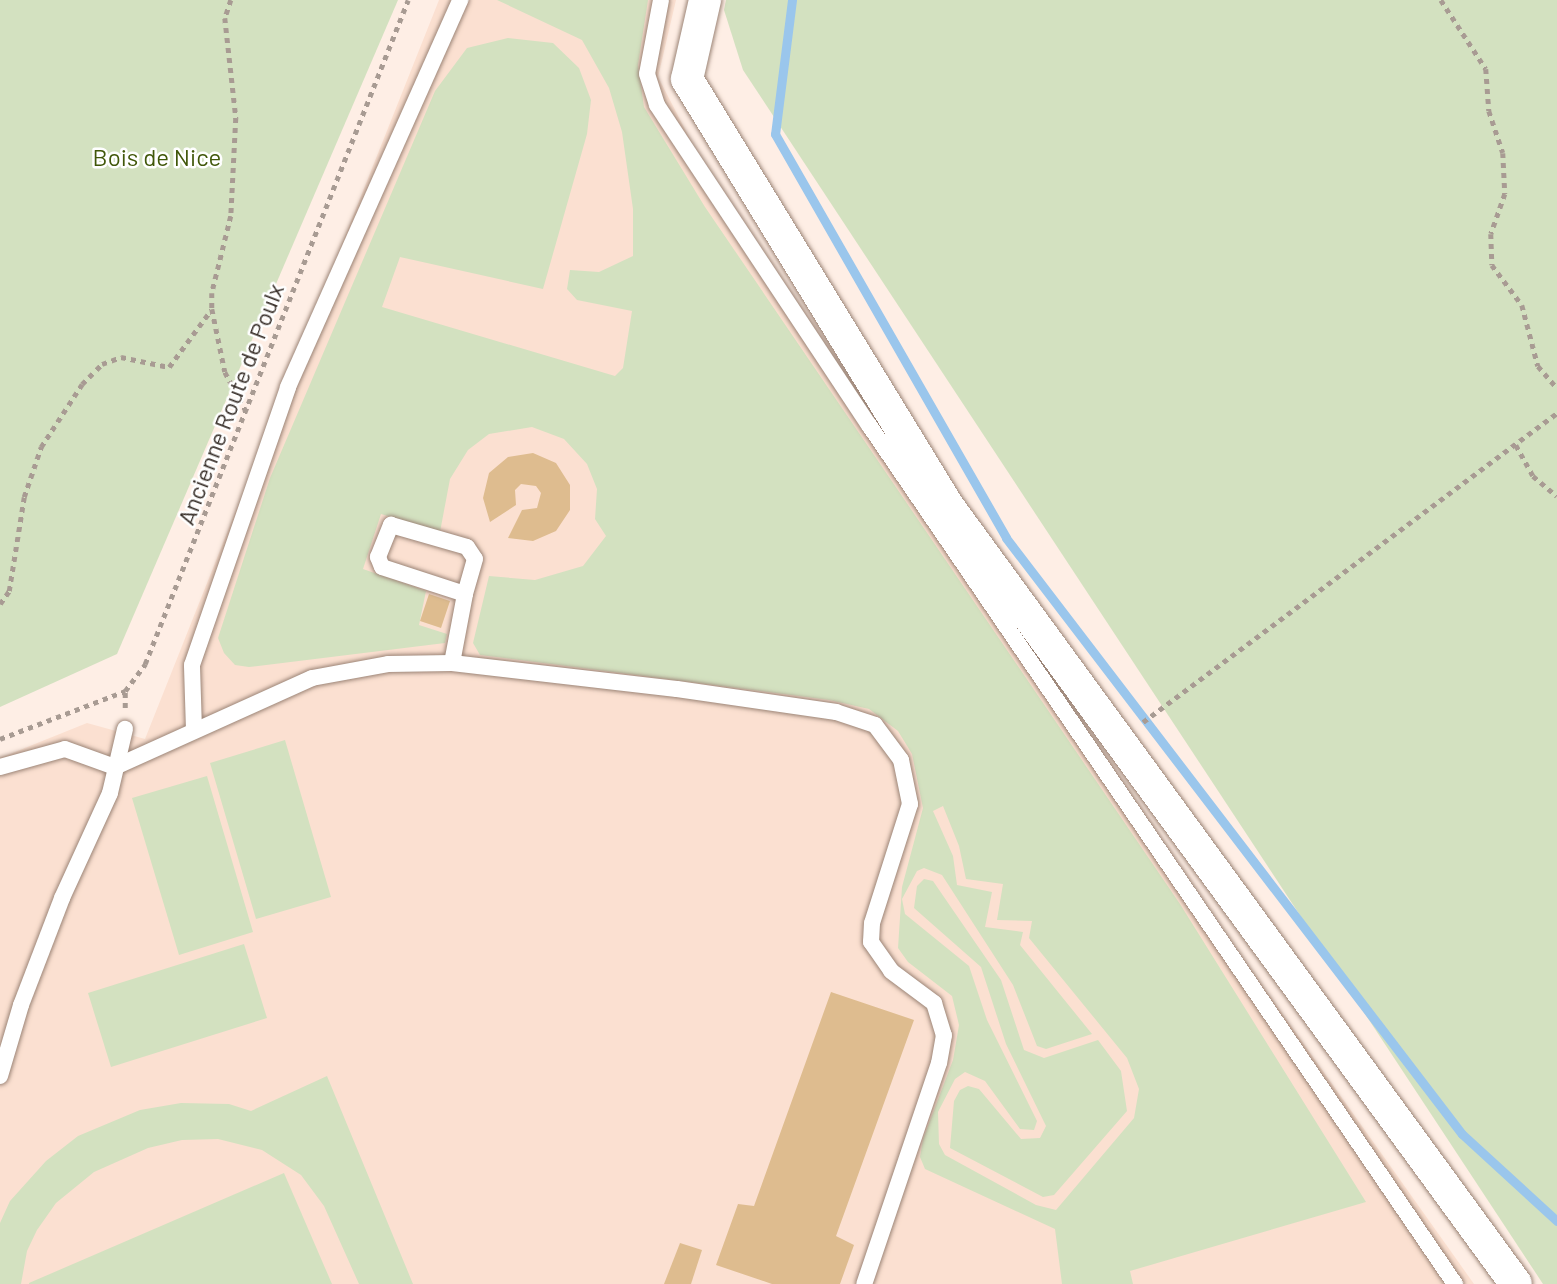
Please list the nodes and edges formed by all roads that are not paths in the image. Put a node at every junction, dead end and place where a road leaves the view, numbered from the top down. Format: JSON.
{"nodes":[{"id":1,"x":460,"y":0,"type":"edge"},
{"id":2,"x":661,"y":0,"type":"edge"},
{"id":3,"x":705,"y":0,"type":"edge"},
{"id":4,"x":465,"y":594,"type":"junction"},
{"id":5,"x":452,"y":663,"type":"junction"},
{"id":6,"x":125,"y":729,"type":"dead end"},
{"id":7,"x":194,"y":730,"type":"junction"},
{"id":8,"x":0,"y":767,"type":"edge"},
{"id":9,"x":115,"y":767,"type":"junction"},
{"id":10,"x":0,"y":1076,"type":"edge"},
{"id":11,"x":864,"y":1284,"type":"edge"},
{"id":12,"x":1455,"y":1284,"type":"edge"},
{"id":13,"x":1517,"y":1284,"type":"edge"}],
"edges":[{"from":1,"to":7,"type":"lane"},
{"from":2,"to":12,"type":"lane"},
{"from":3,"to":13,"type":"street"},
{"from":4,"to":4,"type":"lane"},
{"from":4,"to":5,"type":"lane"},
{"from":5,"to":7,"type":"lane"},
{"from":5,"to":11,"type":"lane"},
{"from":6,"to":9,"type":"lane"},
{"from":7,"to":9,"type":"lane"},
{"from":8,"to":9,"type":"lane"},
{"from":9,"to":10,"type":"lane"}]}
